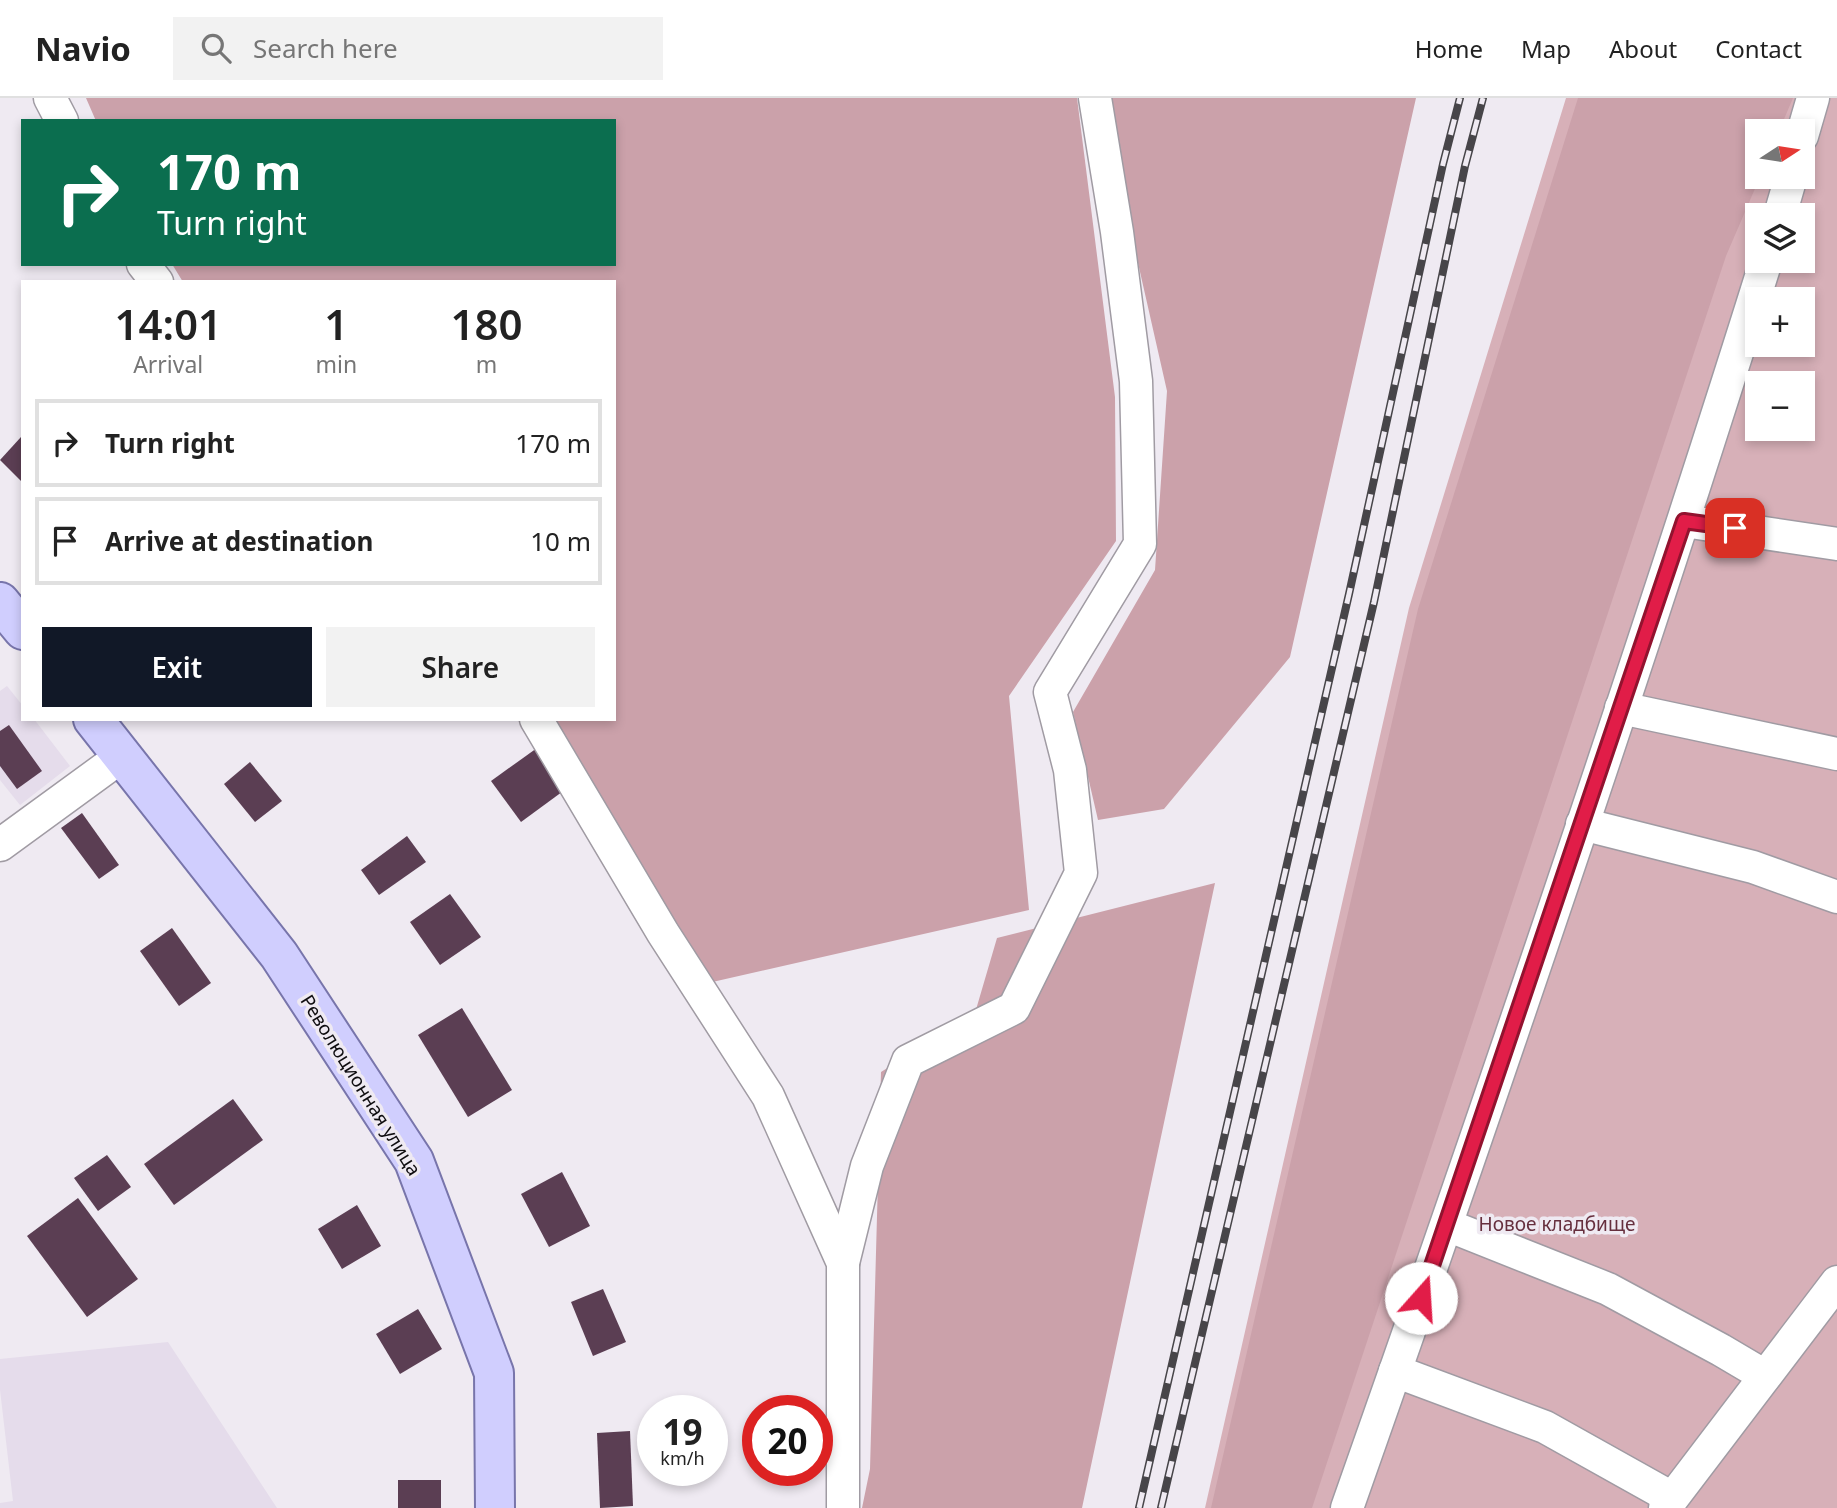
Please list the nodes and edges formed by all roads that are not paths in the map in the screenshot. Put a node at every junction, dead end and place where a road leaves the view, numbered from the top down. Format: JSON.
{"nodes":[{"id":1,"x":50,"y":98,"type":"edge"},
{"id":2,"x":1095,"y":98,"type":"edge"},
{"id":3,"x":1813,"y":98,"type":"edge"},
{"id":4,"x":61,"y":119,"type":"edge"},
{"id":5,"x":1807,"y":119,"type":"edge"},
{"id":6,"x":145,"y":266,"type":"edge"},
{"id":7,"x":1762,"y":273,"type":"edge"},
{"id":8,"x":155,"y":280,"type":"edge"},
{"id":9,"x":1684,"y":521,"type":"junction"},
{"id":10,"x":1837,"y":544,"type":"edge"},
{"id":11,"x":0,"y":602,"type":"edge"},
{"id":12,"x":21,"y":628,"type":"edge"},
{"id":13,"x":1621,"y":708,"type":"junction"},
{"id":14,"x":95,"y":721,"type":"edge"},
{"id":15,"x":537,"y":721,"type":"edge"},
{"id":16,"x":1837,"y":754,"type":"edge"},
{"id":17,"x":122,"y":756,"type":"junction"},
{"id":18,"x":1582,"y":824,"type":"junction"},
{"id":19,"x":0,"y":845,"type":"edge"},
{"id":20,"x":1837,"y":897,"type":"edge"},
{"id":21,"x":1447,"y":1225,"type":"junction"},
{"id":22,"x":843,"y":1263,"type":"junction"},
{"id":23,"x":1837,"y":1282,"type":"edge"},
{"id":24,"x":1395,"y":1371,"type":"junction"},
{"id":25,"x":1765,"y":1376,"type":"junction"},
{"id":26,"x":1668,"y":1503,"type":"edge"},
{"id":27,"x":495,"y":1508,"type":"edge"},
{"id":28,"x":842,"y":1508,"type":"edge"},
{"id":29,"x":1347,"y":1508,"type":"edge"}],
"edges":[{"from":1,"to":4,"type":"lane"},
{"from":2,"to":22,"type":"lane"},
{"from":3,"to":5,"type":"lane"},
{"from":6,"to":8,"type":"lane"},
{"from":7,"to":9,"type":"lane"},
{"from":9,"to":10,"type":"lane"},
{"from":9,"to":13,"type":"lane"},
{"from":11,"to":12,"type":"main road"},
{"from":13,"to":16,"type":"lane"},
{"from":13,"to":18,"type":"lane"},
{"from":14,"to":17,"type":"main road","name":"Революционная улица"},
{"from":15,"to":22,"type":"lane"},
{"from":17,"to":19,"type":"lane"},
{"from":17,"to":27,"type":"main road","name":"Революционная улица"},
{"from":18,"to":20,"type":"lane"},
{"from":18,"to":21,"type":"lane"},
{"from":21,"to":24,"type":"lane"},
{"from":21,"to":25,"type":"lane"},
{"from":22,"to":28,"type":"lane"},
{"from":23,"to":25,"type":"lane"},
{"from":24,"to":26,"type":"lane"},
{"from":24,"to":29,"type":"lane"},
{"from":25,"to":26,"type":"lane"}]}
